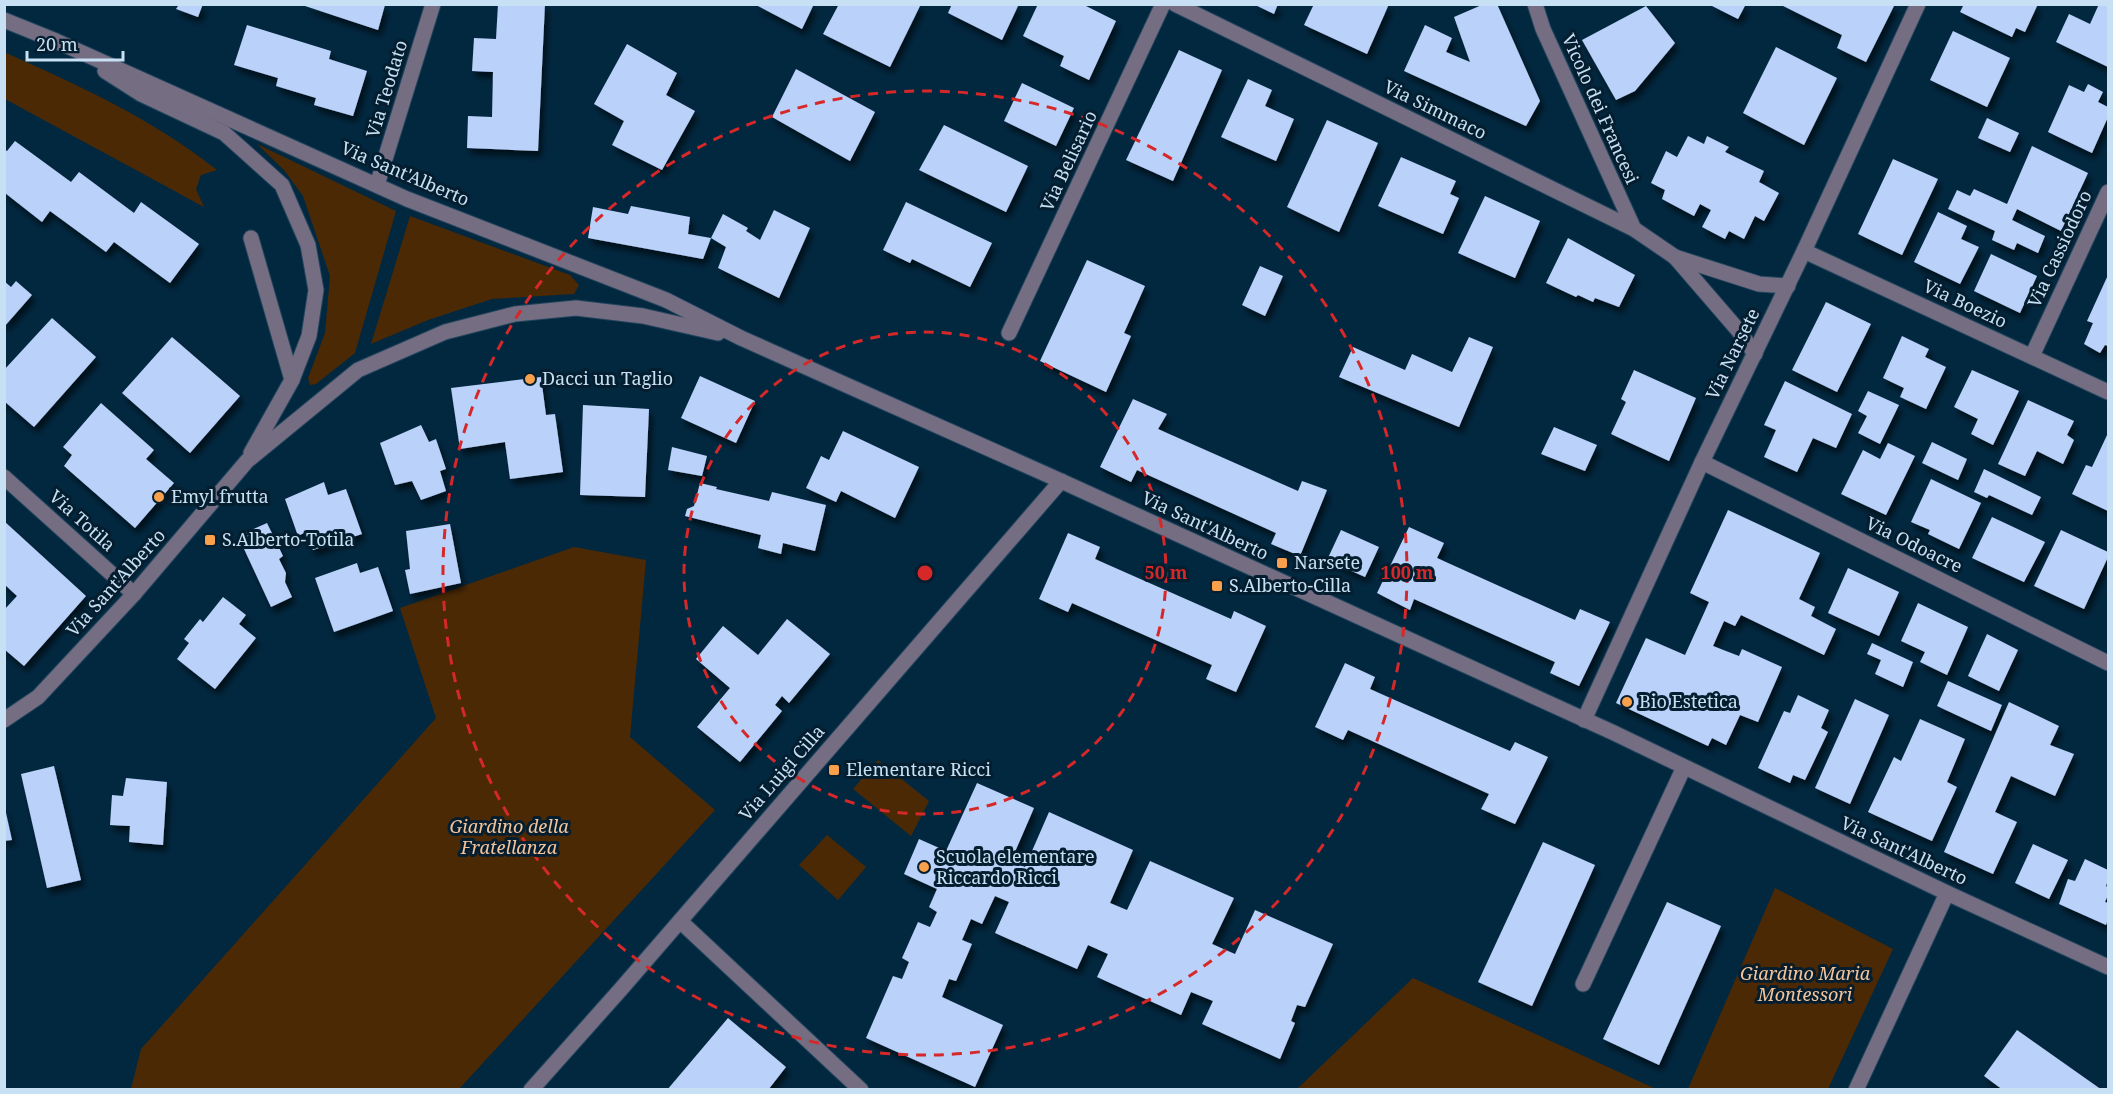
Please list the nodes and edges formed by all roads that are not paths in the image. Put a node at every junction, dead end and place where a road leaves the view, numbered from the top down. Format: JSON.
{"nodes":[{"id":1,"x":433,"y":4,"type":"edge"},
{"id":2,"x":1163,"y":4,"type":"edge"},
{"id":3,"x":1175,"y":4,"type":"edge"},
{"id":4,"x":1535,"y":4,"type":"edge"},
{"id":5,"x":1918,"y":4,"type":"edge"},
{"id":6,"x":4,"y":20,"type":"edge"},
{"id":7,"x":56,"y":40,"type":"junction"},
{"id":8,"x":377,"y":185,"type":"junction"},
{"id":9,"x":2109,"y":192,"type":"edge"},
{"id":10,"x":1634,"y":229,"type":"junction"},
{"id":11,"x":251,"y":238,"type":"dead end"},
{"id":12,"x":1804,"y":251,"type":"junction"},
{"id":13,"x":1675,"y":257,"type":"junction"},
{"id":14,"x":1788,"y":286,"type":"junction"},
{"id":15,"x":1009,"y":333,"type":"dead end"},
{"id":16,"x":741,"y":338,"type":"junction"},
{"id":17,"x":1755,"y":354,"type":"junction"},
{"id":18,"x":2032,"y":356,"type":"junction"},
{"id":19,"x":292,"y":380,"type":"junction"},
{"id":20,"x":2109,"y":392,"type":"edge"},
{"id":21,"x":247,"y":461,"type":"junction"},
{"id":22,"x":1702,"y":462,"type":"junction"},
{"id":23,"x":4,"y":477,"type":"edge"},
{"id":24,"x":1062,"y":481,"type":"junction"},
{"id":25,"x":134,"y":594,"type":"junction"},
{"id":26,"x":2109,"y":663,"type":"edge"},
{"id":27,"x":4,"y":720,"type":"edge"},
{"id":28,"x":1584,"y":720,"type":"junction"},
{"id":29,"x":1684,"y":767,"type":"junction"},
{"id":30,"x":1947,"y":893,"type":"junction"},
{"id":31,"x":680,"y":921,"type":"junction"},
{"id":32,"x":2109,"y":967,"type":"edge"},
{"id":33,"x":1583,"y":984,"type":"dead end"},
{"id":34,"x":531,"y":1089,"type":"edge"},
{"id":35,"x":861,"y":1089,"type":"edge"},
{"id":36,"x":1856,"y":1089,"type":"edge"}],
"edges":[{"from":1,"to":8,"type":"street","name":"Via Teodato"},
{"from":2,"to":15,"type":"street","name":"Via Belisario"},
{"from":3,"to":10,"type":"street","name":"Via Simmaco"},
{"from":4,"to":10,"type":"street","name":"Vicolo dei Francesi"},
{"from":5,"to":12,"type":"street","name":"Via Narsete"},
{"from":6,"to":7,"type":"street","name":"Via Sant'Alberto"},
{"from":7,"to":8,"type":"street","name":"Via Sant'Alberto"},
{"from":7,"to":19,"type":"street","name":"Via Sant'Alberto"},
{"from":8,"to":16,"type":"street","name":"Via Sant'Alberto"},
{"from":9,"to":18,"type":"street","name":"Via Cassiodoro"},
{"from":10,"to":13,"type":"street","name":"Via Simmaco"},
{"from":11,"to":19,"type":"street"},
{"from":12,"to":14,"type":"street","name":"Via Narsete"},
{"from":12,"to":18,"type":"street","name":"Via Boezio"},
{"from":13,"to":14,"type":"street","name":"Via Simmaco"},
{"from":13,"to":17,"type":"street","name":"Via Simmaco"},
{"from":14,"to":17,"type":"street","name":"Via Narsete"},
{"from":16,"to":21,"type":"street","name":"Via Sant'Alberto"},
{"from":16,"to":24,"type":"street","name":"Via Sant'Alberto"},
{"from":17,"to":22,"type":"street","name":"Via Narsete"},
{"from":18,"to":20,"type":"street","name":"Via Boezio"},
{"from":19,"to":21,"type":"street","name":"Via Sant'Alberto"},
{"from":21,"to":25,"type":"street","name":"Via Sant'Alberto"},
{"from":22,"to":26,"type":"street","name":"Via Odoacre"},
{"from":22,"to":28,"type":"street","name":"Via Narsete"},
{"from":23,"to":25,"type":"street","name":"Via Totila"},
{"from":24,"to":28,"type":"street","name":"Via Sant'Alberto"},
{"from":24,"to":31,"type":"street","name":"Via Luigi Cilla"},
{"from":25,"to":27,"type":"street","name":"Via Sant'Alberto"},
{"from":28,"to":29,"type":"street","name":"Via Sant'Alberto"},
{"from":29,"to":30,"type":"street","name":"Via Sant'Alberto"},
{"from":29,"to":33,"type":"street"},
{"from":30,"to":32,"type":"street","name":"Via Sant'Alberto"},
{"from":30,"to":36,"type":"street"},
{"from":31,"to":34,"type":"street","name":"Via Luigi Cilla"},
{"from":31,"to":35,"type":"street"}]}
